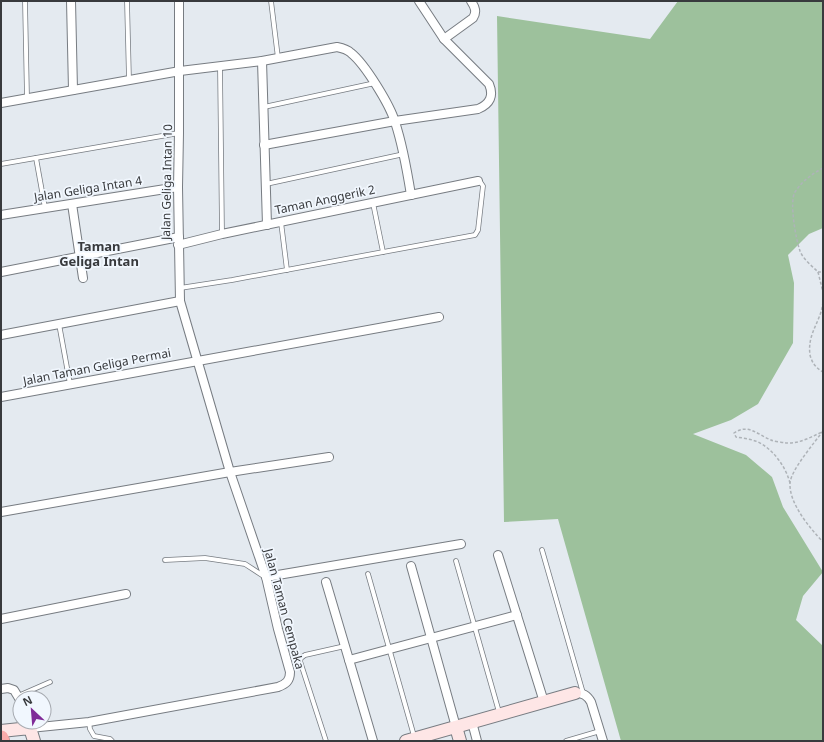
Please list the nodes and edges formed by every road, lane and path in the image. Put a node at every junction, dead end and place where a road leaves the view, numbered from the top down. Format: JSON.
{"nodes":[{"id":1,"x":24,"y":1,"type":"edge"},
{"id":2,"x":71,"y":1,"type":"edge"},
{"id":3,"x":127,"y":1,"type":"edge"},
{"id":4,"x":179,"y":1,"type":"edge"},
{"id":5,"x":271,"y":1,"type":"edge"},
{"id":6,"x":419,"y":1,"type":"edge"},
{"id":7,"x":472,"y":1,"type":"edge"},
{"id":8,"x":444,"y":39,"type":"junction"},
{"id":9,"x":278,"y":58,"type":"junction"},
{"id":10,"x":262,"y":61,"type":"junction"},
{"id":11,"x":220,"y":66,"type":"junction"},
{"id":12,"x":180,"y":71,"type":"junction"},
{"id":13,"x":129,"y":80,"type":"junction"},
{"id":14,"x":375,"y":83,"type":"junction"},
{"id":15,"x":73,"y":90,"type":"junction"},
{"id":16,"x":28,"y":98,"type":"junction"},
{"id":17,"x":1,"y":102,"type":"edge"},
{"id":18,"x":263,"y":107,"type":"junction"},
{"id":19,"x":395,"y":121,"type":"junction"},
{"id":20,"x":179,"y":133,"type":"junction"},
{"id":21,"x":264,"y":144,"type":"junction"},
{"id":22,"x":404,"y":154,"type":"junction"},
{"id":23,"x":36,"y":158,"type":"junction"},
{"id":24,"x":1,"y":164,"type":"edge"},
{"id":25,"x":823,"y":168,"type":"edge"},
{"id":26,"x":478,"y":181,"type":"joint"},
{"id":27,"x":265,"y":184,"type":"junction"},
{"id":28,"x":178,"y":187,"type":"junction"},
{"id":29,"x":411,"y":195,"type":"junction"},
{"id":30,"x":373,"y":202,"type":"junction"},
{"id":31,"x":72,"y":204,"type":"junction"},
{"id":32,"x":45,"y":208,"type":"junction"},
{"id":33,"x":1,"y":215,"type":"edge"},
{"id":34,"x":280,"y":222,"type":"junction"},
{"id":35,"x":266,"y":225,"type":"junction"},
{"id":36,"x":222,"y":234,"type":"junction"},
{"id":37,"x":178,"y":241,"type":"junction"},
{"id":38,"x":383,"y":252,"type":"junction"},
{"id":39,"x":80,"y":256,"type":"junction"},
{"id":40,"x":287,"y":270,"type":"junction"},
{"id":41,"x":1,"y":272,"type":"edge"},
{"id":42,"x":818,"y":272,"type":"junction"},
{"id":43,"x":823,"y":272,"type":"edge"},
{"id":44,"x":83,"y":278,"type":"dead end"},
{"id":45,"x":179,"y":288,"type":"junction"},
{"id":46,"x":823,"y":292,"type":"edge"},
{"id":47,"x":180,"y":301,"type":"junction"},
{"id":48,"x":823,"y":302,"type":"edge"},
{"id":49,"x":439,"y":317,"type":"dead end"},
{"id":50,"x":59,"y":324,"type":"junction"},
{"id":51,"x":1,"y":335,"type":"edge"},
{"id":52,"x":197,"y":361,"type":"junction"},
{"id":53,"x":823,"y":372,"type":"edge"},
{"id":54,"x":70,"y":384,"type":"junction"},
{"id":55,"x":1,"y":397,"type":"edge"},
{"id":56,"x":822,"y":432,"type":"edge"},
{"id":57,"x":329,"y":457,"type":"dead end"},
{"id":58,"x":230,"y":472,"type":"junction"},
{"id":59,"x":790,"y":483,"type":"junction"},
{"id":60,"x":1,"y":512,"type":"edge"},
{"id":61,"x":823,"y":542,"type":"edge"},
{"id":62,"x":461,"y":544,"type":"dead end"},
{"id":63,"x":542,"y":550,"type":"dead end"},
{"id":64,"x":498,"y":555,"type":"dead end"},
{"id":65,"x":165,"y":560,"type":"dead end"},
{"id":66,"x":456,"y":561,"type":"dead end"},
{"id":67,"x":411,"y":566,"type":"dead end"},
{"id":68,"x":368,"y":574,"type":"dead end"},
{"id":69,"x":266,"y":577,"type":"junction"},
{"id":70,"x":326,"y":582,"type":"dead end"},
{"id":71,"x":126,"y":594,"type":"dead end"},
{"id":72,"x":517,"y":615,"type":"junction"},
{"id":73,"x":1,"y":619,"type":"edge"},
{"id":74,"x":474,"y":626,"type":"junction"},
{"id":75,"x":431,"y":637,"type":"junction"},
{"id":76,"x":344,"y":646,"type":"junction"},
{"id":77,"x":390,"y":649,"type":"junction"},
{"id":78,"x":349,"y":660,"type":"junction"},
{"id":79,"x":50,"y":682,"type":"dead end"},
{"id":80,"x":1,"y":689,"type":"edge"},
{"id":81,"x":14,"y":690,"type":"edge"},
{"id":82,"x":34,"y":690,"type":"edge"},
{"id":83,"x":579,"y":693,"type":"junction"},
{"id":84,"x":544,"y":702,"type":"junction"},
{"id":85,"x":500,"y":714,"type":"junction"},
{"id":86,"x":89,"y":722,"type":"junction"},
{"id":87,"x":472,"y":722,"type":"junction"},
{"id":88,"x":52,"y":724,"type":"edge"},
{"id":89,"x":12,"y":729,"type":"edge"},
{"id":90,"x":31,"y":730,"type":"edge"},
{"id":91,"x":1,"y":731,"type":"edge"},
{"id":92,"x":600,"y":731,"type":"junction"},
{"id":93,"x":450,"y":733,"type":"edge"},
{"id":94,"x":1,"y":738,"type":"edge"},
{"id":95,"x":411,"y":740,"type":"edge"},
{"id":96,"x":2,"y":741,"type":"edge"},
{"id":97,"x":34,"y":741,"type":"edge"},
{"id":98,"x":112,"y":741,"type":"edge"},
{"id":99,"x":326,"y":741,"type":"edge"},
{"id":100,"x":373,"y":741,"type":"edge"},
{"id":101,"x":460,"y":741,"type":"edge"},
{"id":102,"x":477,"y":741,"type":"edge"},
{"id":103,"x":566,"y":741,"type":"edge"},
{"id":104,"x":603,"y":741,"type":"edge"}],
"edges":[{"from":1,"to":16,"type":"lane"},
{"from":2,"to":15,"type":"street"},
{"from":3,"to":13,"type":"lane"},
{"from":4,"to":12,"type":"street","name":"Jalan Geliga Intan 10"},
{"from":5,"to":9,"type":"lane"},
{"from":6,"to":8,"type":"street"},
{"from":7,"to":8,"type":"street"},
{"from":8,"to":19,"type":"street"},
{"from":9,"to":10,"type":"street"},
{"from":9,"to":14,"type":"street"},
{"from":10,"to":11,"type":"street"},
{"from":10,"to":18,"type":"street"},
{"from":11,"to":12,"type":"street"},
{"from":11,"to":36,"type":"lane"},
{"from":12,"to":13,"type":"street"},
{"from":12,"to":20,"type":"street","name":"Jalan Geliga Intan 10"},
{"from":13,"to":15,"type":"street"},
{"from":14,"to":18,"type":"lane"},
{"from":14,"to":19,"type":"street"},
{"from":15,"to":16,"type":"street"},
{"from":16,"to":17,"type":"street"},
{"from":18,"to":21,"type":"street"},
{"from":19,"to":21,"type":"street"},
{"from":19,"to":22,"type":"street"},
{"from":20,"to":23,"type":"lane"},
{"from":20,"to":28,"type":"street","name":"Jalan Geliga Intan 10"},
{"from":21,"to":27,"type":"street"},
{"from":22,"to":27,"type":"lane"},
{"from":22,"to":29,"type":"street"},
{"from":23,"to":24,"type":"lane"},
{"from":23,"to":32,"type":"lane"},
{"from":25,"to":42,"type":"path"},
{"from":26,"to":29,"type":"street","name":"Taman Anggerik 2"},
{"from":26,"to":38,"type":"lane"},
{"from":27,"to":35,"type":"street"},
{"from":28,"to":31,"type":"street","name":"Jalan Geliga Intan 4"},
{"from":28,"to":37,"type":"street","name":"Jalan Geliga Intan 10"},
{"from":29,"to":30,"type":"street","name":"Taman Anggerik 2"},
{"from":30,"to":34,"type":"street","name":"Taman Anggerik 2"},
{"from":30,"to":38,"type":"lane"},
{"from":31,"to":32,"type":"street","name":"Jalan Geliga Intan 4"},
{"from":31,"to":39,"type":"street"},
{"from":32,"to":33,"type":"street","name":"Jalan Geliga Intan 4"},
{"from":34,"to":35,"type":"street","name":"Taman Anggerik 2"},
{"from":34,"to":40,"type":"lane"},
{"from":35,"to":36,"type":"street","name":"Taman Anggerik 2"},
{"from":36,"to":37,"type":"street","name":"Taman Anggerik 2"},
{"from":37,"to":39,"type":"street","name":"Taman Anggerik 2"},
{"from":37,"to":45,"type":"street","name":"Jalan Geliga Intan 10"},
{"from":38,"to":40,"type":"lane"},
{"from":39,"to":41,"type":"street","name":"Taman Anggerik 2"},
{"from":39,"to":44,"type":"street"},
{"from":40,"to":45,"type":"lane"},
{"from":42,"to":43,"type":"path"},
{"from":42,"to":46,"type":"path"},
{"from":45,"to":47,"type":"street","name":"Jalan Geliga Intan 10"},
{"from":47,"to":50,"type":"street"},
{"from":47,"to":52,"type":"street","name":"Jalan Geliga Intan 10"},
{"from":48,"to":53,"type":"path"},
{"from":49,"to":52,"type":"street","name":"Jalan Taman Geliga Permai"},
{"from":50,"to":51,"type":"street"},
{"from":50,"to":54,"type":"lane"},
{"from":52,"to":54,"type":"street","name":"Jalan Taman Geliga Permai"},
{"from":52,"to":58,"type":"street","name":"Jalan Taman Cempaka"},
{"from":54,"to":55,"type":"street","name":"Jalan Taman Geliga Permai"},
{"from":56,"to":59,"type":"path"},
{"from":56,"to":59,"type":"path"},
{"from":57,"to":58,"type":"street"},
{"from":58,"to":60,"type":"street"},
{"from":58,"to":69,"type":"street","name":"Jalan Taman Cempaka"},
{"from":59,"to":61,"type":"path"},
{"from":62,"to":69,"type":"street"},
{"from":63,"to":83,"type":"lane"},
{"from":64,"to":72,"type":"street"},
{"from":65,"to":69,"type":"lane"},
{"from":66,"to":74,"type":"lane"},
{"from":67,"to":75,"type":"street"},
{"from":68,"to":77,"type":"lane"},
{"from":69,"to":86,"type":"street","name":"Jalan Taman Cempaka"},
{"from":70,"to":76,"type":"street"},
{"from":71,"to":73,"type":"street"},
{"from":72,"to":74,"type":"street"},
{"from":72,"to":84,"type":"street"},
{"from":74,"to":75,"type":"street"},
{"from":74,"to":85,"type":"lane"},
{"from":75,"to":77,"type":"street"},
{"from":75,"to":93,"type":"street"},
{"from":76,"to":78,"type":"street"},
{"from":76,"to":99,"type":"lane"},
{"from":77,"to":78,"type":"street"},
{"from":77,"to":95,"type":"lane"},
{"from":78,"to":100,"type":"street"},
{"from":79,"to":82,"type":"lane"},
{"from":80,"to":81,"type":"street"},
{"from":83,"to":84,"type":"street"},
{"from":83,"to":92,"type":"street"},
{"from":84,"to":85,"type":"street"},
{"from":85,"to":87,"type":"street"},
{"from":86,"to":88,"type":"street","name":"Jalan Taman Cempaka"},
{"from":86,"to":98,"type":"lane"},
{"from":87,"to":93,"type":"street"},
{"from":87,"to":102,"type":"street"},
{"from":89,"to":91,"type":"street"},
{"from":90,"to":97,"type":"street"},
{"from":92,"to":103,"type":"lane"},
{"from":92,"to":104,"type":"street"},
{"from":93,"to":95,"type":"street"},
{"from":93,"to":101,"type":"street"},
{"from":94,"to":96,"type":"highway"}]}
